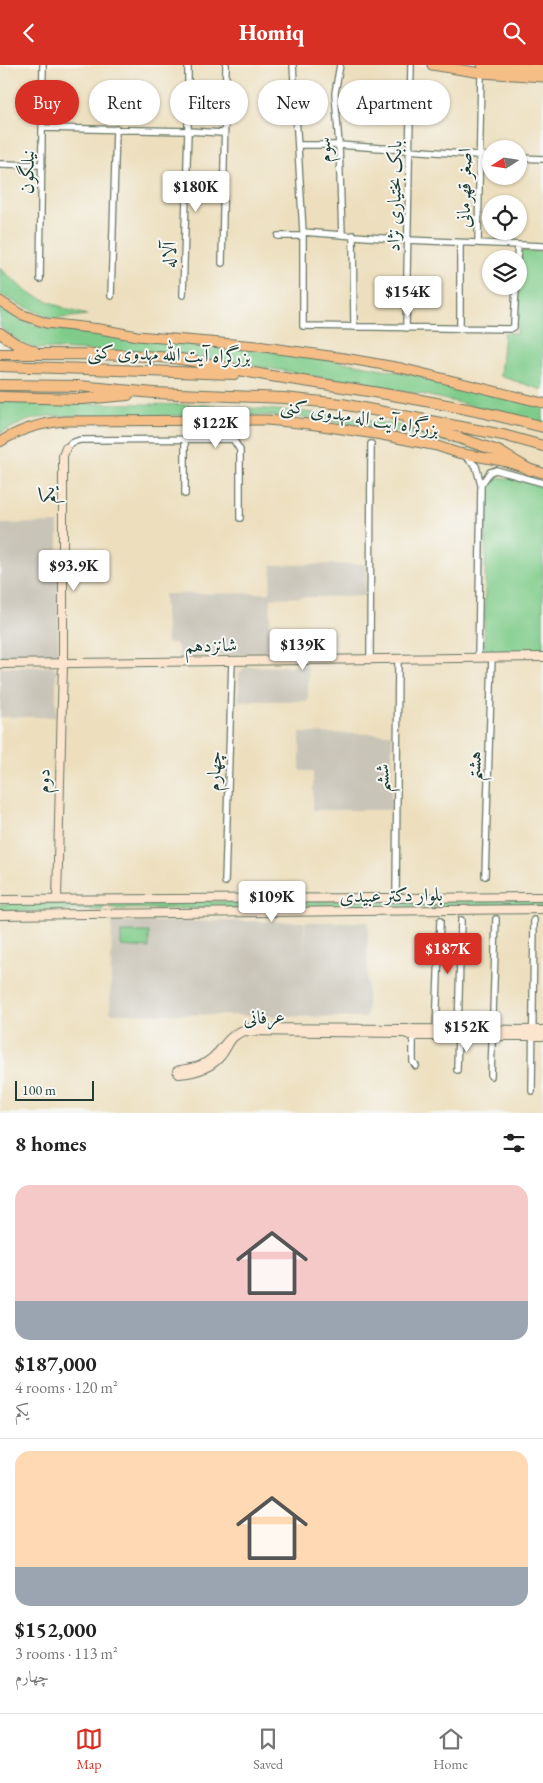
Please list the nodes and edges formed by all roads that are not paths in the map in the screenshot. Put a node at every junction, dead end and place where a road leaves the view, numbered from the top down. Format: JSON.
{"nodes":[{"id":1,"x":44,"y":65,"type":"edge"},
{"id":2,"x":188,"y":65,"type":"edge"},
{"id":3,"x":226,"y":65,"type":"edge"},
{"id":4,"x":293,"y":65,"type":"edge"},
{"id":5,"x":340,"y":65,"type":"edge"},
{"id":6,"x":412,"y":65,"type":"edge"},
{"id":7,"x":432,"y":65,"type":"edge"},
{"id":8,"x":496,"y":65,"type":"edge"},
{"id":9,"x":526,"y":67,"type":"edge"},
{"id":10,"x":482,"y":69,"type":"edge"},
{"id":11,"x":542,"y":76,"type":"edge"},
{"id":12,"x":42,"y":128,"type":"junction"},
{"id":13,"x":116,"y":129,"type":"junction"},
{"id":14,"x":188,"y":131,"type":"junction"},
{"id":15,"x":223,"y":133,"type":"junction"},
{"id":16,"x":299,"y":145,"type":"junction"},
{"id":17,"x":339,"y":145,"type":"junction"},
{"id":18,"x":410,"y":151,"type":"junction"},
{"id":19,"x":480,"y":155,"type":"junction"},
{"id":20,"x":528,"y":158,"type":"edge"},
{"id":21,"x":543,"y":159,"type":"edge"},
{"id":22,"x":0,"y":164,"type":"edge"},
{"id":23,"x":42,"y":165,"type":"junction"},
{"id":24,"x":303,"y":234,"type":"junction"},
{"id":25,"x":342,"y":235,"type":"junction"},
{"id":26,"x":353,"y":235,"type":"junction"},
{"id":27,"x":278,"y":236,"type":"dead end"},
{"id":28,"x":408,"y":240,"type":"junction"},
{"id":29,"x":460,"y":243,"type":"junction"},
{"id":30,"x":478,"y":243,"type":"junction"},
{"id":31,"x":518,"y":245,"type":"junction"},
{"id":32,"x":543,"y":246,"type":"edge"},
{"id":33,"x":518,"y":250,"type":"edge"},
{"id":34,"x":222,"y":263,"type":"dead end"},
{"id":35,"x":40,"y":279,"type":"dead end"},
{"id":36,"x":183,"y":295,"type":"dead end"},
{"id":37,"x":516,"y":295,"type":"edge"},
{"id":38,"x":111,"y":296,"type":"dead end"},
{"id":39,"x":0,"y":301,"type":"edge"},
{"id":40,"x":354,"y":327,"type":"junction"},
{"id":41,"x":406,"y":328,"type":"junction"},
{"id":42,"x":460,"y":329,"type":"junction"},
{"id":43,"x":0,"y":333,"type":"edge"},
{"id":44,"x":0,"y":353,"type":"edge"},
{"id":45,"x":45,"y":354,"type":"junction"},
{"id":46,"x":0,"y":366,"type":"edge"},
{"id":47,"x":260,"y":375,"type":"junction"},
{"id":48,"x":0,"y":385,"type":"edge"},
{"id":49,"x":154,"y":393,"type":"junction"},
{"id":50,"x":0,"y":397,"type":"edge"},
{"id":51,"x":543,"y":403,"type":"edge"},
{"id":52,"x":392,"y":413,"type":"junction"},
{"id":53,"x":540,"y":426,"type":"edge"},
{"id":54,"x":185,"y":438,"type":"junction"},
{"id":55,"x":0,"y":442,"type":"edge"},
{"id":56,"x":371,"y":444,"type":"dead end"},
{"id":57,"x":543,"y":446,"type":"edge"},
{"id":58,"x":66,"y":448,"type":"joint"},
{"id":59,"x":458,"y":453,"type":"junction"},
{"id":60,"x":530,"y":470,"type":"junction"},
{"id":61,"x":543,"y":473,"type":"edge"},
{"id":62,"x":543,"y":483,"type":"edge"},
{"id":63,"x":480,"y":485,"type":"junction"},
{"id":64,"x":185,"y":495,"type":"dead end"},
{"id":65,"x":240,"y":518,"type":"dead end"},
{"id":66,"x":492,"y":657,"type":"junction"},
{"id":67,"x":543,"y":657,"type":"edge"},
{"id":68,"x":478,"y":658,"type":"junction"},
{"id":69,"x":370,"y":659,"type":"junction"},
{"id":70,"x":398,"y":659,"type":"junction"},
{"id":71,"x":232,"y":661,"type":"junction"},
{"id":72,"x":0,"y":663,"type":"edge"},
{"id":73,"x":62,"y":663,"type":"junction"},
{"id":74,"x":485,"y":876,"type":"dead end"},
{"id":75,"x":225,"y":882,"type":"dead end"},
{"id":76,"x":396,"y":897,"type":"junction"},
{"id":77,"x":543,"y":897,"type":"edge"},
{"id":78,"x":0,"y":900,"type":"edge"},
{"id":79,"x":57,"y":900,"type":"junction"},
{"id":80,"x":543,"y":909,"type":"edge"},
{"id":81,"x":0,"y":915,"type":"edge"},
{"id":82,"x":496,"y":919,"type":"dead end"},
{"id":83,"x":460,"y":920,"type":"dead end"},
{"id":84,"x":534,"y":920,"type":"dead end"},
{"id":85,"x":440,"y":921,"type":"dead end"},
{"id":86,"x":543,"y":1030,"type":"edge"},
{"id":87,"x":413,"y":1032,"type":"junction"},
{"id":88,"x":436,"y":1032,"type":"junction"},
{"id":89,"x":457,"y":1033,"type":"junction"},
{"id":90,"x":493,"y":1033,"type":"junction"},
{"id":91,"x":532,"y":1033,"type":"junction"},
{"id":92,"x":543,"y":1036,"type":"edge"},
{"id":93,"x":416,"y":1066,"type":"dead end"},
{"id":94,"x":457,"y":1070,"type":"dead end"},
{"id":95,"x":491,"y":1077,"type":"dead end"},
{"id":96,"x":532,"y":1091,"type":"dead end"}],
"edges":[{"from":1,"to":12,"type":"street","name":"نیلگون"},
{"from":2,"to":14,"type":"street","name":"آلاله"},
{"from":3,"to":15,"type":"street"},
{"from":4,"to":16,"type":"street"},
{"from":5,"to":17,"type":"street","name":"سوم"},
{"from":6,"to":18,"type":"street","name":"بابک بختیاری نژاد"},
{"from":7,"to":10,"type":"main road"},
{"from":8,"to":9,"type":"main road"},
{"from":8,"to":10,"type":"main road"},
{"from":9,"to":11,"type":"main road"},
{"from":10,"to":11,"type":"main road"},
{"from":10,"to":19,"type":"street","name":"اصغر قهرمانی"},
{"from":12,"to":13,"type":"street"},
{"from":12,"to":23,"type":"street","name":"نیلگون"},
{"from":13,"to":14,"type":"street"},
{"from":13,"to":38,"type":"street"},
{"from":14,"to":15,"type":"street"},
{"from":14,"to":36,"type":"street","name":"آلاله"},
{"from":15,"to":34,"type":"street"},
{"from":16,"to":17,"type":"street"},
{"from":16,"to":24,"type":"street"},
{"from":17,"to":18,"type":"street"},
{"from":17,"to":25,"type":"street","name":"سوم"},
{"from":18,"to":19,"type":"street"},
{"from":18,"to":28,"type":"street","name":"بابک بختیاری نژاد"},
{"from":19,"to":30,"type":"street","name":"اصغر قهرمانی"},
{"from":20,"to":21,"type":"street"},
{"from":22,"to":23,"type":"street"},
{"from":23,"to":35,"type":"street","name":"نیلگون"},
{"from":24,"to":25,"type":"street"},
{"from":24,"to":27,"type":"street"},
{"from":24,"to":40,"type":"street"},
{"from":25,"to":26,"type":"street"},
{"from":26,"to":28,"type":"street"},
{"from":26,"to":40,"type":"street"},
{"from":28,"to":29,"type":"street"},
{"from":28,"to":41,"type":"street","name":"بابک بختیاری نژاد"},
{"from":29,"to":30,"type":"street"},
{"from":29,"to":42,"type":"street"},
{"from":30,"to":31,"type":"street"},
{"from":31,"to":32,"type":"street"},
{"from":31,"to":33,"type":"street"},
{"from":37,"to":42,"type":"street"},
{"from":39,"to":51,"type":"main road"},
{"from":40,"to":41,"type":"street"},
{"from":41,"to":42,"type":"street"},
{"from":43,"to":45,"type":"highway"},
{"from":44,"to":45,"type":"highway","name":"بزرگراه آیت الله مهدوی کنی"},
{"from":45,"to":47,"type":"highway","name":"بزرگراه آیت الله مهدوی کنی"},
{"from":46,"to":47,"type":"highway","name":"بزرگراه آیت الله مهدوی کنی"},
{"from":47,"to":53,"type":"highway","name":"بزرگراه آیت اله مهدوی کنی"},
{"from":48,"to":49,"type":"highway","name":"بزرگراه آیت الله مهدوی کنی"},
{"from":49,"to":50,"type":"highway","name":"بزرگراه آیت الله مهدوی کنی"},
{"from":49,"to":52,"type":"highway","name":"بزرگراه آیت الله مهدوی کنی"},
{"from":52,"to":57,"type":"highway","name":"بزرگراه آیت الله مهدوی کنی"},
{"from":52,"to":60,"type":"highway"},
{"from":54,"to":58,"type":"street","name":"یکم"},
{"from":54,"to":64,"type":"street"},
{"from":54,"to":65,"type":"street"},
{"from":55,"to":59,"type":"main road","name":"بزرگراه آیت اله مهدوی کنی"},
{"from":56,"to":69,"type":"street"},
{"from":58,"to":73,"type":"street","name":"یکم"},
{"from":59,"to":60,"type":"main road","name":"بزرگراه آیت اله مهدوی کنی"},
{"from":59,"to":63,"type":"street"},
{"from":60,"to":61,"type":"main road","name":"بزرگراه آیت اله مهدوی کنی"},
{"from":62,"to":63,"type":"street"},
{"from":63,"to":68,"type":"street"},
{"from":66,"to":67,"type":"street","name":"شانزدهم"},
{"from":66,"to":68,"type":"street","name":"شانزدهم"},
{"from":66,"to":74,"type":"street","name":"هشتم"},
{"from":68,"to":70,"type":"street","name":"شانزدهم"},
{"from":69,"to":70,"type":"street","name":"شانزدهم"},
{"from":69,"to":71,"type":"street","name":"شانزدهم"},
{"from":70,"to":76,"type":"street","name":"ششم"},
{"from":71,"to":73,"type":"street","name":"شانزدهم"},
{"from":71,"to":75,"type":"street","name":"چهارم"},
{"from":72,"to":73,"type":"street","name":"شانزدهم"},
{"from":73,"to":79,"type":"street","name":"دوم"},
{"from":76,"to":77,"type":"street","name":"بلوار دکتر عبیدی"},
{"from":76,"to":79,"type":"street","name":"بلوار دکتر عبیدی"},
{"from":78,"to":79,"type":"street","name":"بلوار دکتر عبیدی"},
{"from":80,"to":81,"type":"street","name":"بلوار دکتر عبیدی"},
{"from":82,"to":90,"type":"street"},
{"from":83,"to":89,"type":"street"},
{"from":84,"to":91,"type":"street"},
{"from":85,"to":88,"type":"street"},
{"from":86,"to":91,"type":"street","name":"عرفانی"},
{"from":87,"to":87,"type":"street","name":"عرفانی"},
{"from":87,"to":88,"type":"street","name":"عرفانی"},
{"from":87,"to":93,"type":"street"},
{"from":88,"to":89,"type":"street","name":"عرفانی"},
{"from":89,"to":90,"type":"street","name":"عرفانی"},
{"from":89,"to":94,"type":"street"},
{"from":90,"to":91,"type":"street","name":"عرفانی"},
{"from":90,"to":95,"type":"street"},
{"from":91,"to":92,"type":"street","name":"عرفانی"},
{"from":91,"to":96,"type":"street"}]}
